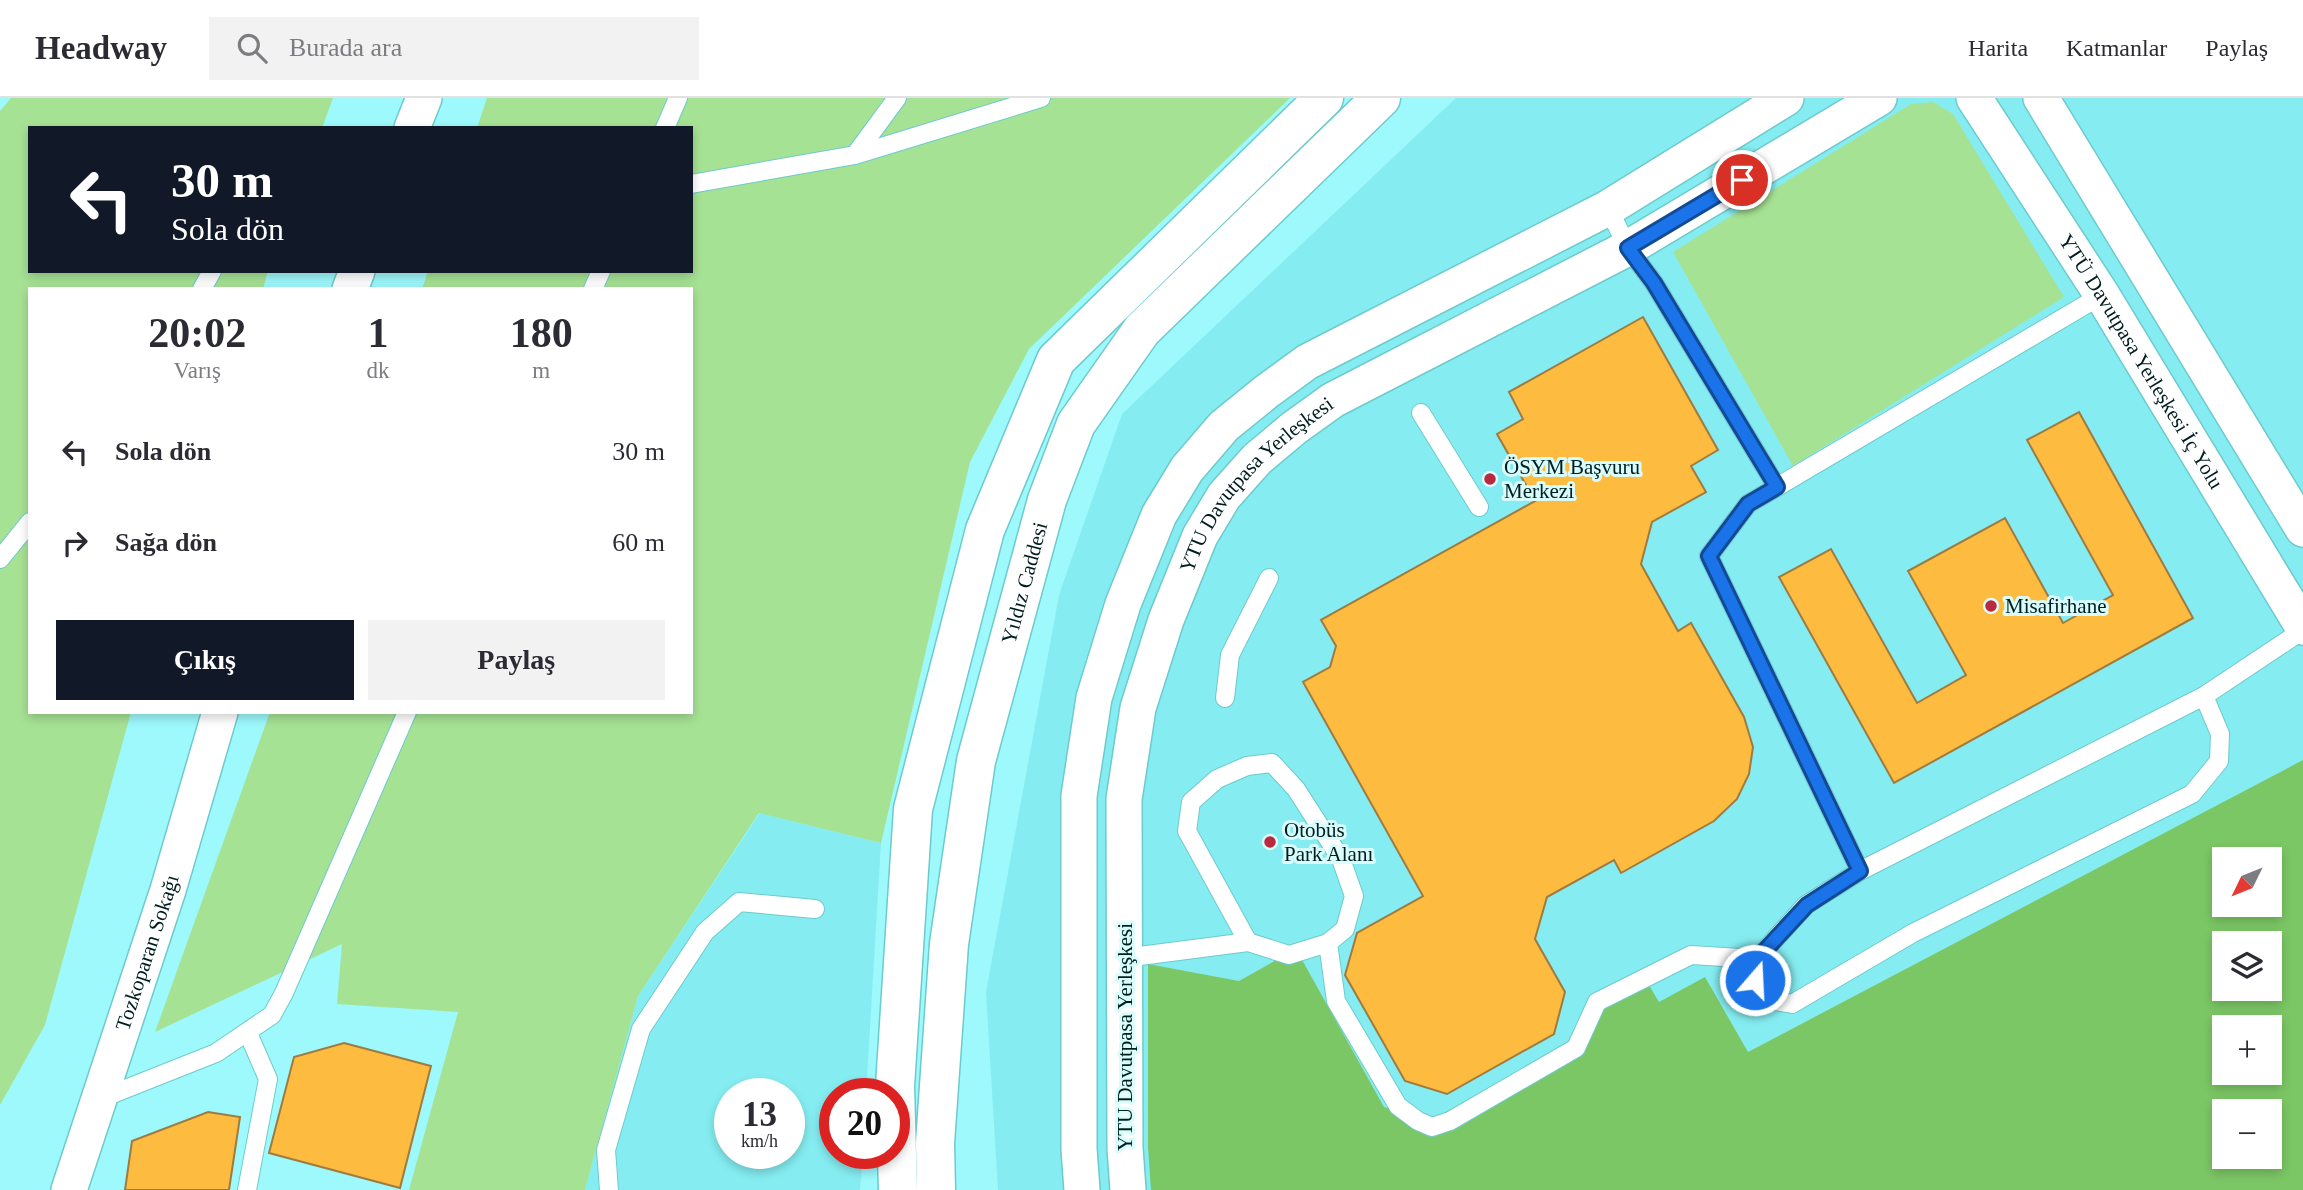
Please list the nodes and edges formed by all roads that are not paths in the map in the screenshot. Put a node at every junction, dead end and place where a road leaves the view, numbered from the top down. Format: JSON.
{"nodes":[{"id":1,"x":424,"y":98,"type":"edge"},
{"id":2,"x":678,"y":98,"type":"edge"},
{"id":3,"x":897,"y":98,"type":"edge"},
{"id":4,"x":1041,"y":98,"type":"edge"},
{"id":5,"x":1324,"y":98,"type":"edge"},
{"id":6,"x":1381,"y":98,"type":"edge"},
{"id":7,"x":1786,"y":98,"type":"edge"},
{"id":8,"x":1879,"y":98,"type":"edge"},
{"id":9,"x":1974,"y":98,"type":"edge"},
{"id":10,"x":2041,"y":98,"type":"edge"},
{"id":11,"x":413,"y":126,"type":"edge"},
{"id":12,"x":666,"y":126,"type":"edge"},
{"id":13,"x":855,"y":155,"type":"junction"},
{"id":14,"x":693,"y":184,"type":"edge"},
{"id":15,"x":1608,"y":208,"type":"junction"},
{"id":16,"x":1628,"y":248,"type":"junction"},
{"id":17,"x":2102,"y":295,"type":"junction"},
{"id":18,"x":1421,"y":412,"type":"dead end"},
{"id":19,"x":1777,"y":487,"type":"junction"},
{"id":20,"x":1479,"y":507,"type":"dead end"},
{"id":21,"x":28,"y":524,"type":"edge"},
{"id":22,"x":2303,"y":529,"type":"edge"},
{"id":23,"x":0,"y":559,"type":"edge"},
{"id":24,"x":1269,"y":578,"type":"dead end"},
{"id":25,"x":2303,"y":629,"type":"edge"},
{"id":26,"x":2204,"y":696,"type":"junction"},
{"id":27,"x":1225,"y":698,"type":"dead end"},
{"id":28,"x":219,"y":714,"type":"edge"},
{"id":29,"x":406,"y":714,"type":"edge"},
{"id":30,"x":1860,"y":871,"type":"junction"},
{"id":31,"x":816,"y":909,"type":"dead end"},
{"id":32,"x":1248,"y":942,"type":"junction"},
{"id":33,"x":1328,"y":943,"type":"junction"},
{"id":34,"x":1124,"y":958,"type":"junction"},
{"id":35,"x":1757,"y":959,"type":"junction"},
{"id":36,"x":248,"y":1033,"type":"junction"},
{"id":37,"x":100,"y":1099,"type":"junction"},
{"id":38,"x":69,"y":1190,"type":"edge"},
{"id":39,"x":247,"y":1190,"type":"edge"},
{"id":40,"x":609,"y":1190,"type":"edge"},
{"id":41,"x":898,"y":1190,"type":"edge"},
{"id":42,"x":936,"y":1190,"type":"edge"},
{"id":43,"x":1082,"y":1190,"type":"edge"},
{"id":44,"x":1128,"y":1190,"type":"edge"}],
"edges":[{"from":1,"to":11,"type":"street"},
{"from":2,"to":12,"type":"lane"},
{"from":3,"to":13,"type":"lane"},
{"from":4,"to":13,"type":"lane"},
{"from":5,"to":41,"type":"main road"},
{"from":6,"to":42,"type":"main road","name":"Yıldız Caddesi"},
{"from":7,"to":15,"type":"street"},
{"from":8,"to":16,"type":"street","name":"YTU Davutpasa Yerleşkesi"},
{"from":9,"to":17,"type":"street","name":"YTÜ Davutpasa Yerleşkesi İç Yolu"},
{"from":10,"to":22,"type":"street"},
{"from":13,"to":14,"type":"lane"},
{"from":15,"to":16,"type":"lane"},
{"from":15,"to":43,"type":"street"},
{"from":16,"to":19,"type":"lane"},
{"from":16,"to":34,"type":"street","name":"YTU Davutpasa Yerleşkesi"},
{"from":17,"to":19,"type":"lane"},
{"from":17,"to":25,"type":"street","name":"YTÜ Davutpasa Yerleşkesi İç Yolu"},
{"from":18,"to":20,"type":"lane"},
{"from":19,"to":30,"type":"lane"},
{"from":21,"to":23,"type":"lane"},
{"from":24,"to":27,"type":"lane"},
{"from":25,"to":26,"type":"lane"},
{"from":26,"to":30,"type":"lane"},
{"from":26,"to":35,"type":"lane"},
{"from":28,"to":37,"type":"street","name":"Tozkoparan Sokağı"},
{"from":29,"to":36,"type":"lane"},
{"from":30,"to":35,"type":"lane"},
{"from":31,"to":40,"type":"lane"},
{"from":32,"to":33,"type":"lane"},
{"from":32,"to":33,"type":"lane"},
{"from":32,"to":34,"type":"lane"},
{"from":33,"to":35,"type":"lane"},
{"from":34,"to":44,"type":"street","name":"YTU Davutpasa Yerleşkesi"},
{"from":36,"to":37,"type":"lane"},
{"from":36,"to":39,"type":"lane"},
{"from":37,"to":38,"type":"street","name":"Tozkoparan Sokağı"}]}
